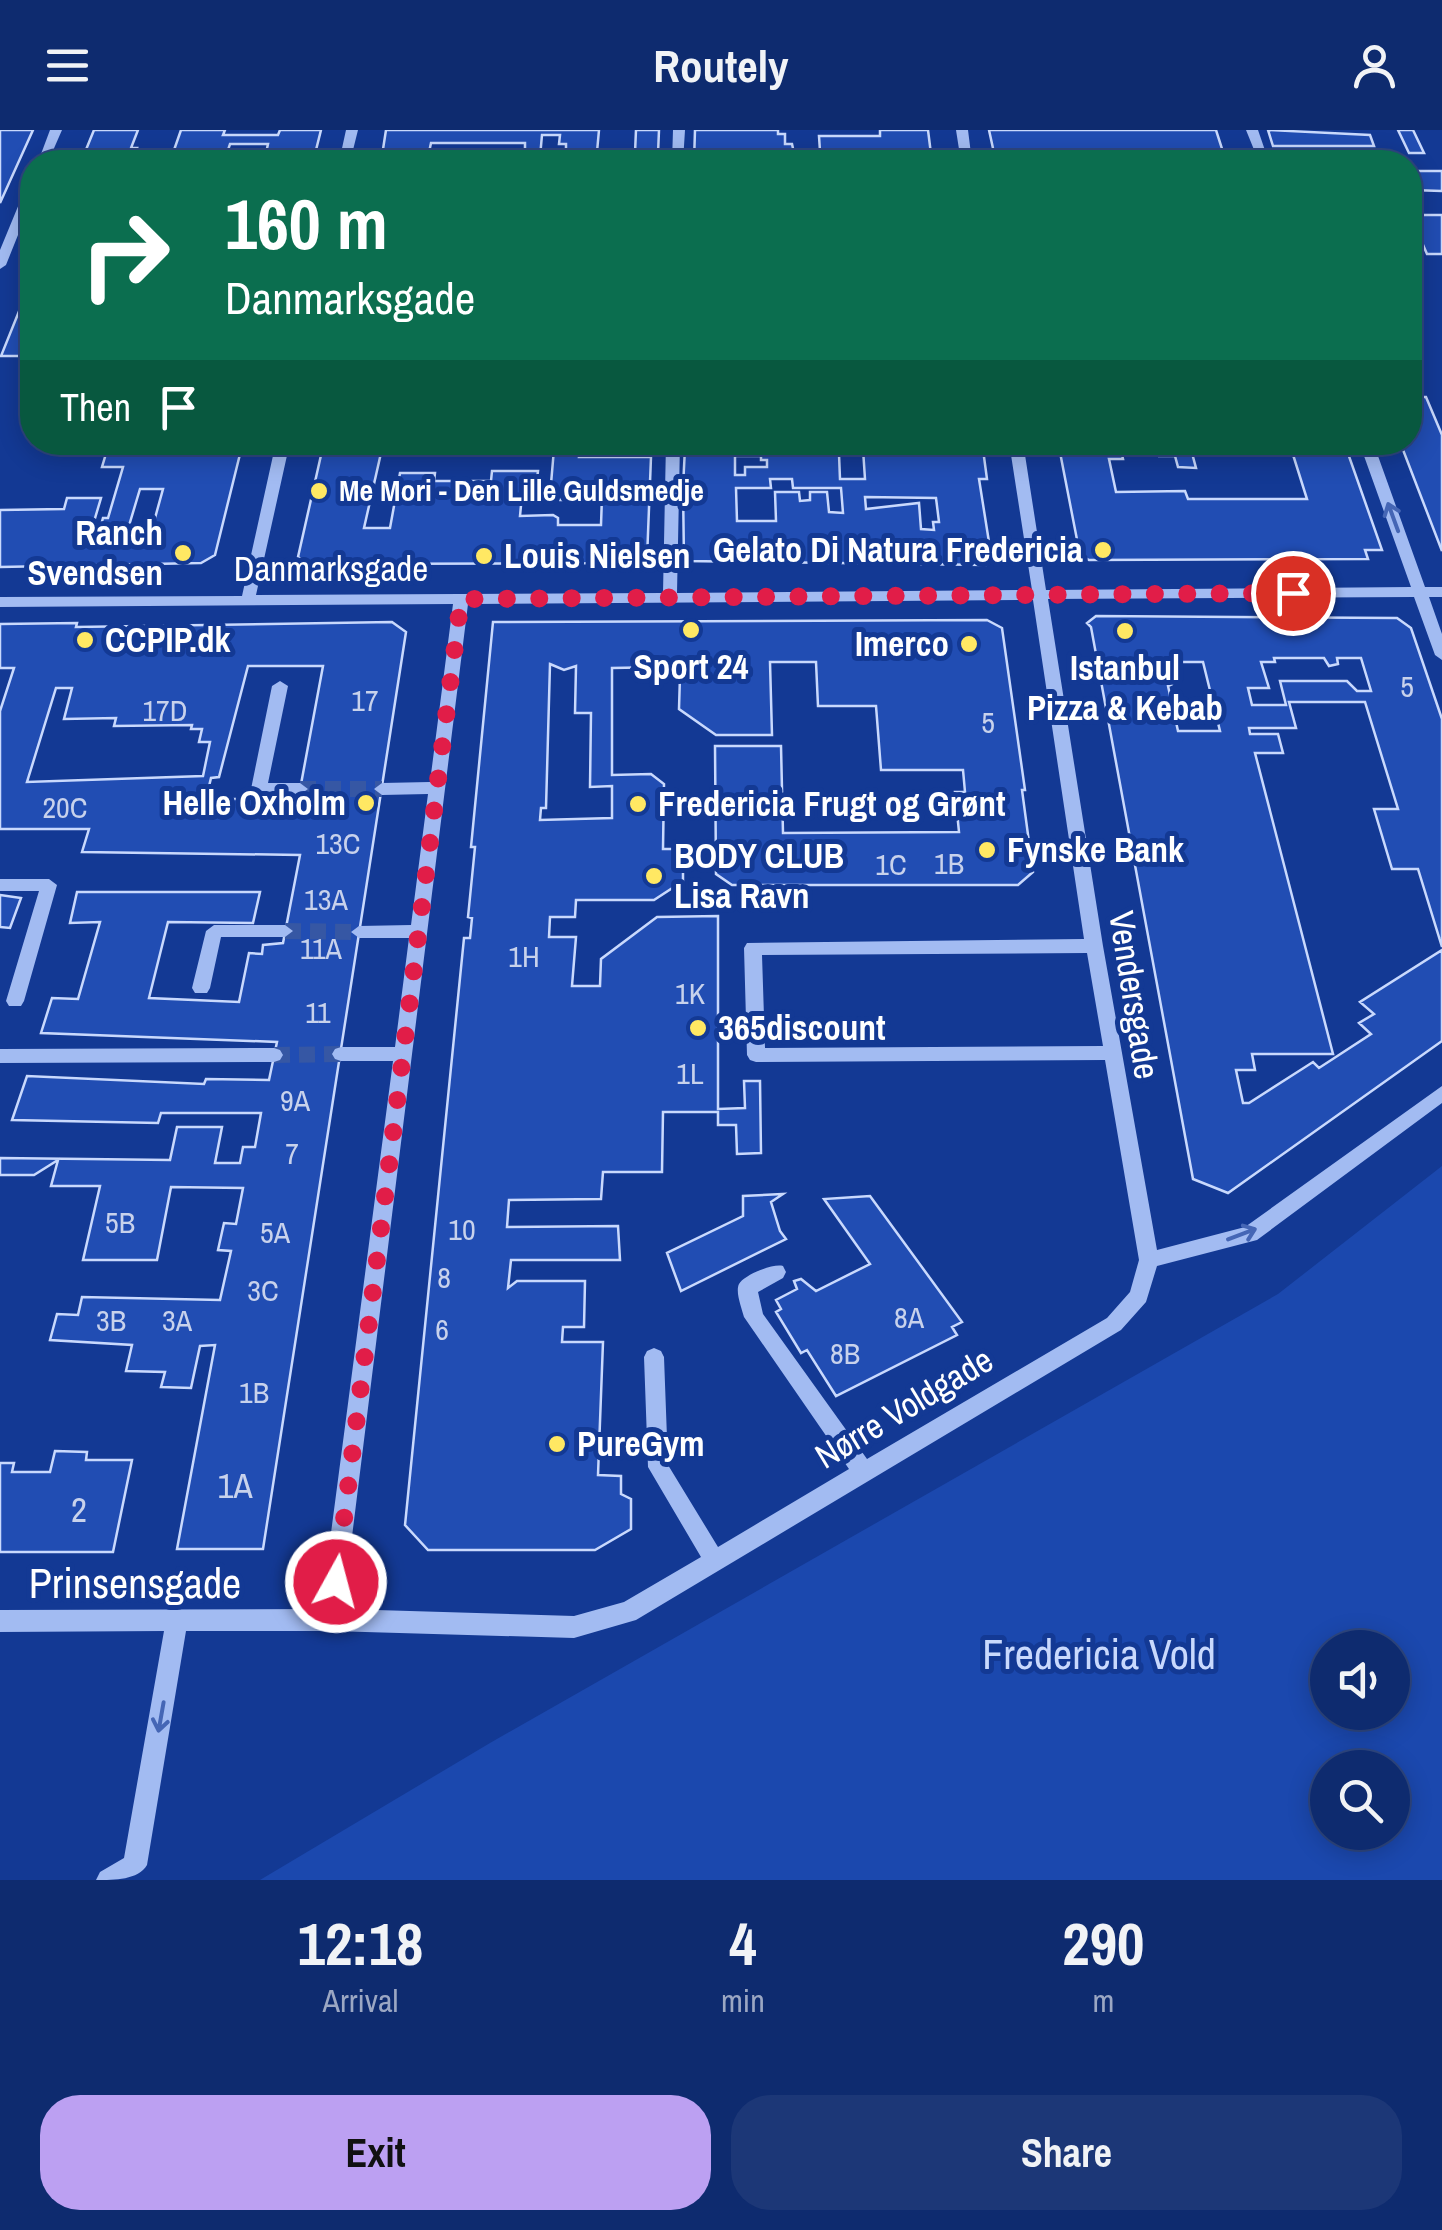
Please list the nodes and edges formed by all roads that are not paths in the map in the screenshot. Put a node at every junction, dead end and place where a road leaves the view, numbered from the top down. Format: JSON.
{"nodes":[{"id":1,"x":20,"y":216,"type":"edge"},
{"id":2,"x":0,"y":265,"type":"edge"},
{"id":3,"x":279,"y":455,"type":"edge"},
{"id":4,"x":673,"y":455,"type":"edge"},
{"id":5,"x":1018,"y":455,"type":"edge"},
{"id":6,"x":1371,"y":455,"type":"edge"},
{"id":7,"x":1420,"y":592,"type":"junction"},
{"id":8,"x":1442,"y":592,"type":"edge"},
{"id":9,"x":1042,"y":596,"type":"junction"},
{"id":10,"x":670,"y":598,"type":"junction"},
{"id":11,"x":248,"y":599,"type":"junction"},
{"id":12,"x":461,"y":599,"type":"junction"},
{"id":13,"x":0,"y":602,"type":"edge"},
{"id":14,"x":1442,"y":655,"type":"edge"},
{"id":15,"x":280,"y":686,"type":"dead end"},
{"id":16,"x":436,"y":788,"type":"junction"},
{"id":17,"x":300,"y":789,"type":"tunnel mouth"},
{"id":18,"x":382,"y":789,"type":"tunnel mouth"},
{"id":19,"x":0,"y":886,"type":"edge"},
{"id":20,"x":418,"y":931,"type":"junction"},
{"id":21,"x":285,"y":932,"type":"tunnel mouth"},
{"id":22,"x":359,"y":932,"type":"tunnel mouth"},
{"id":23,"x":1094,"y":946,"type":"junction"},
{"id":24,"x":200,"y":988,"type":"dead end"},
{"id":25,"x":15,"y":1001,"type":"dead end"},
{"id":26,"x":1113,"y":1052,"type":"junction"},
{"id":27,"x":340,"y":1054,"type":"tunnel mouth"},
{"id":28,"x":402,"y":1054,"type":"junction"},
{"id":29,"x":274,"y":1055,"type":"tunnel mouth"},
{"id":30,"x":0,"y":1056,"type":"edge"},
{"id":31,"x":1442,"y":1093,"type":"edge"},
{"id":32,"x":1149,"y":1260,"type":"junction"},
{"id":33,"x":776,"y":1272,"type":"dead end"},
{"id":34,"x":654,"y":1357,"type":"dead end"},
{"id":35,"x":864,"y":1472,"type":"junction"},
{"id":36,"x":715,"y":1560,"type":"junction"},
{"id":37,"x":331,"y":1620,"type":"junction"},
{"id":38,"x":0,"y":1621,"type":"edge"},
{"id":39,"x":178,"y":1621,"type":"junction"},
{"id":40,"x":108,"y":1880,"type":"edge"}],
"edges":[{"from":1,"to":2,"type":"street"},
{"from":3,"to":11,"type":"street"},
{"from":4,"to":10,"type":"street"},
{"from":5,"to":9,"type":"street","name":"Vendersgade"},
{"from":7,"to":6,"type":"street","one_way":true},
{"from":7,"to":8,"type":"street","name":"Danmarksgade"},
{"from":7,"to":9,"type":"street","name":"Danmarksgade"},
{"from":7,"to":14,"type":"street"},
{"from":9,"to":10,"type":"street","name":"Danmarksgade"},
{"from":9,"to":23,"type":"street","name":"Vendersgade"},
{"from":10,"to":12,"type":"street","name":"Danmarksgade"},
{"from":11,"to":12,"type":"street","name":"Danmarksgade"},
{"from":11,"to":13,"type":"street","name":"Danmarksgade"},
{"from":12,"to":16,"type":"street"},
{"from":15,"to":17,"type":"street"},
{"from":16,"to":18,"type":"street"},
{"from":16,"to":20,"type":"street"},
{"from":19,"to":25,"type":"street"},
{"from":20,"to":22,"type":"street"},
{"from":20,"to":28,"type":"street"},
{"from":21,"to":24,"type":"street"},
{"from":23,"to":26,"type":"street","name":"Vendersgade"},
{"from":23,"to":26,"type":"street"},
{"from":26,"to":32,"type":"street","name":"Vendersgade"},
{"from":27,"to":28,"type":"street"},
{"from":28,"to":37,"type":"street"},
{"from":29,"to":30,"type":"street"},
{"from":32,"to":31,"type":"street","one_way":true},
{"from":32,"to":35,"type":"street","name":"Nørre Voldgade"},
{"from":33,"to":35,"type":"street"},
{"from":34,"to":36,"type":"street"},
{"from":35,"to":36,"type":"street","name":"Nørre Voldgade"},
{"from":36,"to":37,"type":"street","name":"Nørre Voldgade"},
{"from":37,"to":39,"type":"street","name":"Prinsensgade"},
{"from":38,"to":39,"type":"street","name":"Prinsensgade"},
{"from":39,"to":40,"type":"street","one_way":true}]}
